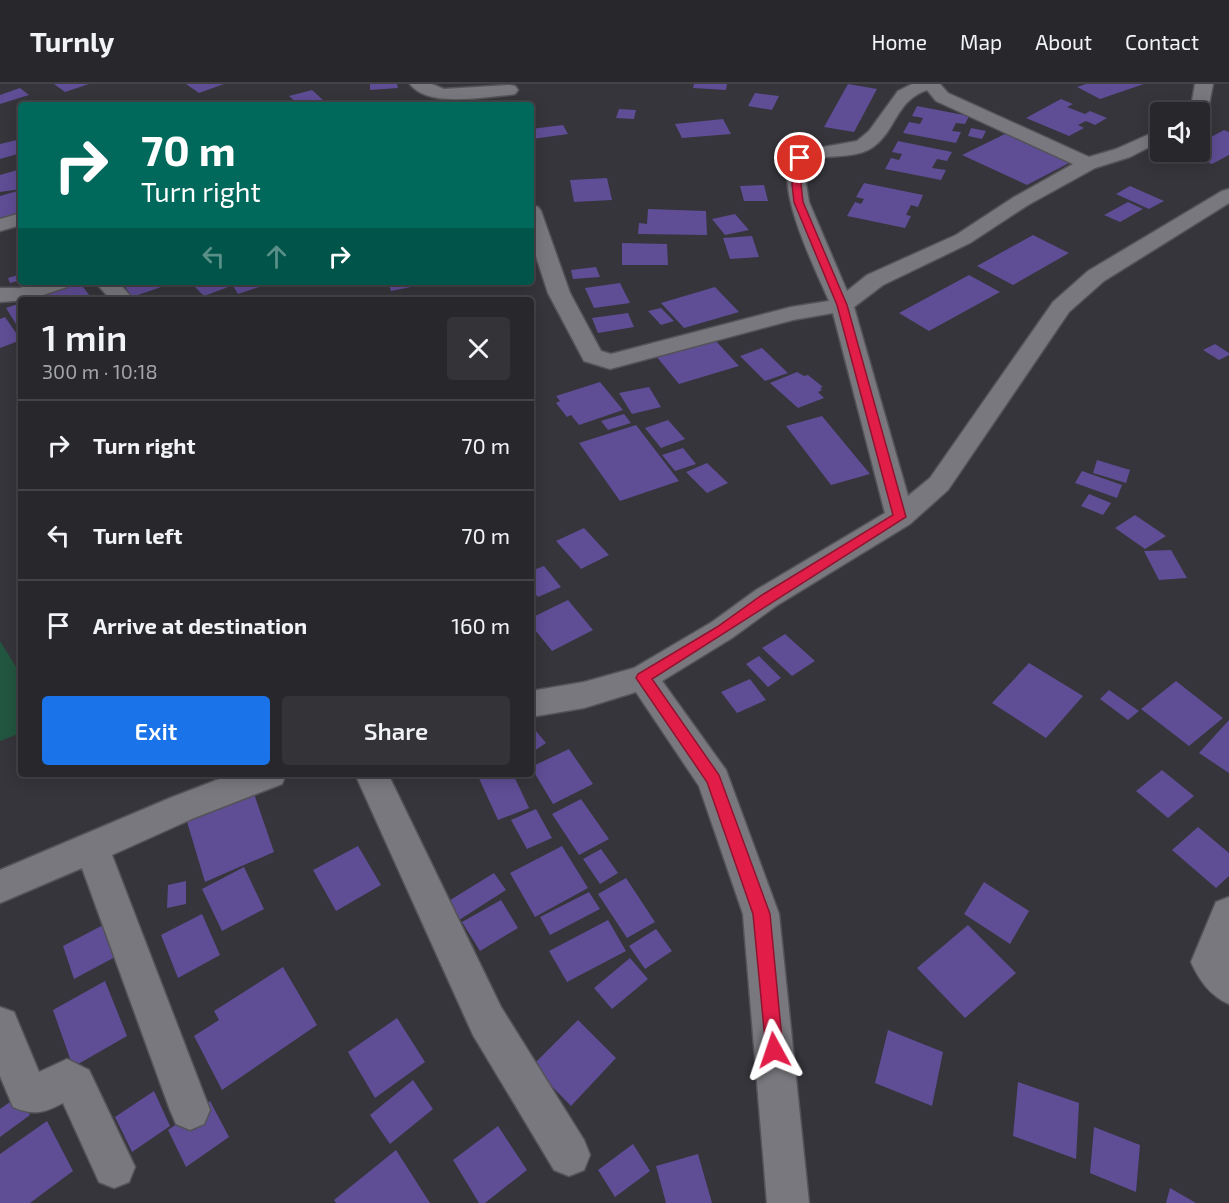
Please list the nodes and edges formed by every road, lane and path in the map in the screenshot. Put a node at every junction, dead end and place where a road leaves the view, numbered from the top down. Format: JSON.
{"nodes":[{"id":1,"x":419,"y":84,"type":"edge"},
{"id":2,"x":931,"y":84,"type":"edge"},
{"id":3,"x":1204,"y":84,"type":"edge"},
{"id":4,"x":514,"y":93,"type":"edge"},
{"id":5,"x":1200,"y":102,"type":"edge"},
{"id":6,"x":1150,"y":140,"type":"edge"},
{"id":7,"x":1088,"y":164,"type":"junction"},
{"id":8,"x":1229,"y":195,"type":"edge"},
{"id":9,"x":18,"y":220,"type":"edge"},
{"id":10,"x":534,"y":220,"type":"edge"},
{"id":11,"x":0,"y":225,"type":"edge"},
{"id":12,"x":50,"y":285,"type":"edge"},
{"id":13,"x":109,"y":285,"type":"edge"},
{"id":14,"x":0,"y":295,"type":"edge"},
{"id":15,"x":120,"y":297,"type":"edge"},
{"id":16,"x":842,"y":305,"type":"junction"},
{"id":17,"x":900,"y":517,"type":"junction"},
{"id":18,"x":643,"y":678,"type":"junction"},
{"id":19,"x":534,"y":704,"type":"edge"},
{"id":20,"x":263,"y":777,"type":"edge"},
{"id":21,"x":372,"y":777,"type":"edge"},
{"id":22,"x":92,"y":847,"type":"junction"},
{"id":23,"x":0,"y":887,"type":"edge"},
{"id":24,"x":1229,"y":914,"type":"edge"},
{"id":25,"x":1229,"y":985,"type":"edge"},
{"id":26,"x":0,"y":1026,"type":"edge"},
{"id":27,"x":190,"y":1110,"type":"dead end"},
{"id":28,"x":569,"y":1155,"type":"dead end"},
{"id":29,"x":114,"y":1167,"type":"dead end"},
{"id":30,"x":788,"y":1203,"type":"edge"}],
"edges":[{"from":1,"to":4,"type":"street"},
{"from":2,"to":7,"type":"street"},
{"from":2,"to":16,"type":"street"},
{"from":3,"to":5,"type":"street"},
{"from":6,"to":7,"type":"street"},
{"from":7,"to":16,"type":"street"},
{"from":8,"to":17,"type":"street"},
{"from":9,"to":11,"type":"street"},
{"from":10,"to":16,"type":"street"},
{"from":12,"to":14,"type":"street"},
{"from":13,"to":15,"type":"street"},
{"from":16,"to":17,"type":"street"},
{"from":17,"to":18,"type":"street"},
{"from":18,"to":19,"type":"street"},
{"from":18,"to":30,"type":"street"},
{"from":20,"to":22,"type":"street"},
{"from":21,"to":28,"type":"street"},
{"from":22,"to":23,"type":"street"},
{"from":22,"to":27,"type":"street"},
{"from":24,"to":25,"type":"street"},
{"from":26,"to":29,"type":"street"}]}
